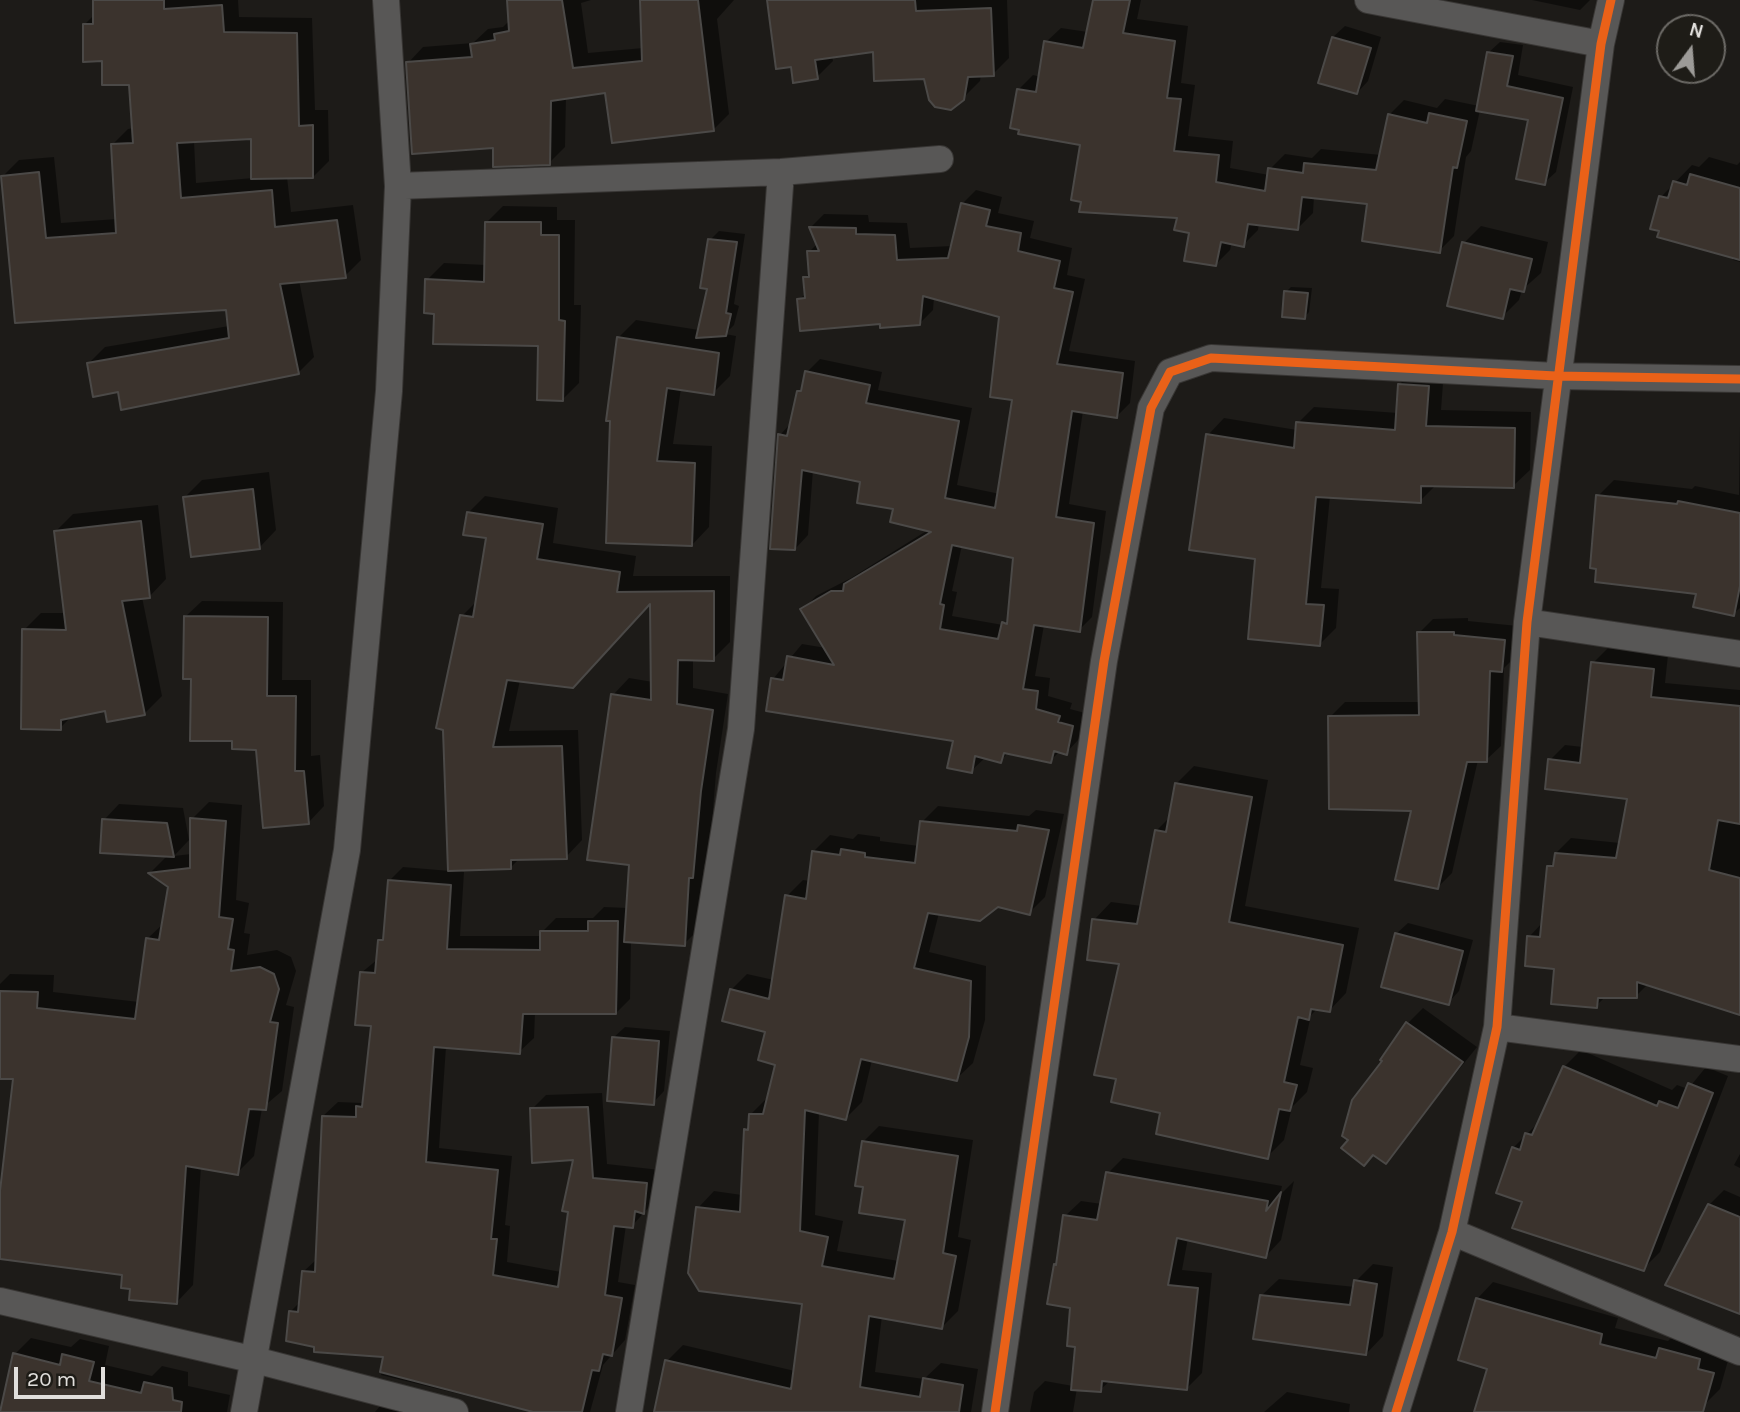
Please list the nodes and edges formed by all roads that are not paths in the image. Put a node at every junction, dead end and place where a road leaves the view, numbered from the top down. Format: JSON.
{"nodes":[{"id":1,"x":386,"y":0,"type":"edge"},
{"id":2,"x":1368,"y":0,"type":"edge"},
{"id":3,"x":1611,"y":0,"type":"edge"},
{"id":4,"x":1601,"y":44,"type":"junction"},
{"id":5,"x":940,"y":159,"type":"dead end"},
{"id":6,"x":781,"y":172,"type":"junction"},
{"id":7,"x":398,"y":186,"type":"junction"},
{"id":8,"x":1556,"y":376,"type":"junction"},
{"id":9,"x":1740,"y":379,"type":"edge"},
{"id":10,"x":1527,"y":622,"type":"junction"},
{"id":11,"x":1740,"y":654,"type":"edge"},
{"id":12,"x":1497,"y":1027,"type":"junction"},
{"id":13,"x":1740,"y":1059,"type":"edge"},
{"id":14,"x":1452,"y":1232,"type":"junction"},
{"id":15,"x":0,"y":1301,"type":"edge"},
{"id":16,"x":1740,"y":1352,"type":"edge"},
{"id":17,"x":255,"y":1360,"type":"junction"},
{"id":18,"x":244,"y":1412,"type":"edge"},
{"id":19,"x":455,"y":1412,"type":"edge"},
{"id":20,"x":629,"y":1412,"type":"edge"},
{"id":21,"x":995,"y":1412,"type":"edge"},
{"id":22,"x":1396,"y":1412,"type":"edge"}],
"edges":[{"from":1,"to":7,"type":"street"},
{"from":2,"to":4,"type":"street"},
{"from":3,"to":4,"type":"street"},
{"from":4,"to":8,"type":"street"},
{"from":5,"to":6,"type":"street"},
{"from":6,"to":7,"type":"street"},
{"from":6,"to":20,"type":"street"},
{"from":7,"to":17,"type":"street"},
{"from":8,"to":9,"type":"street"},
{"from":8,"to":10,"type":"street"},
{"from":8,"to":21,"type":"street"},
{"from":10,"to":11,"type":"street"},
{"from":10,"to":12,"type":"street"},
{"from":12,"to":13,"type":"street"},
{"from":12,"to":14,"type":"street"},
{"from":14,"to":16,"type":"street"},
{"from":14,"to":22,"type":"street"},
{"from":15,"to":17,"type":"street"},
{"from":17,"to":18,"type":"street"},
{"from":17,"to":19,"type":"street"}]}
